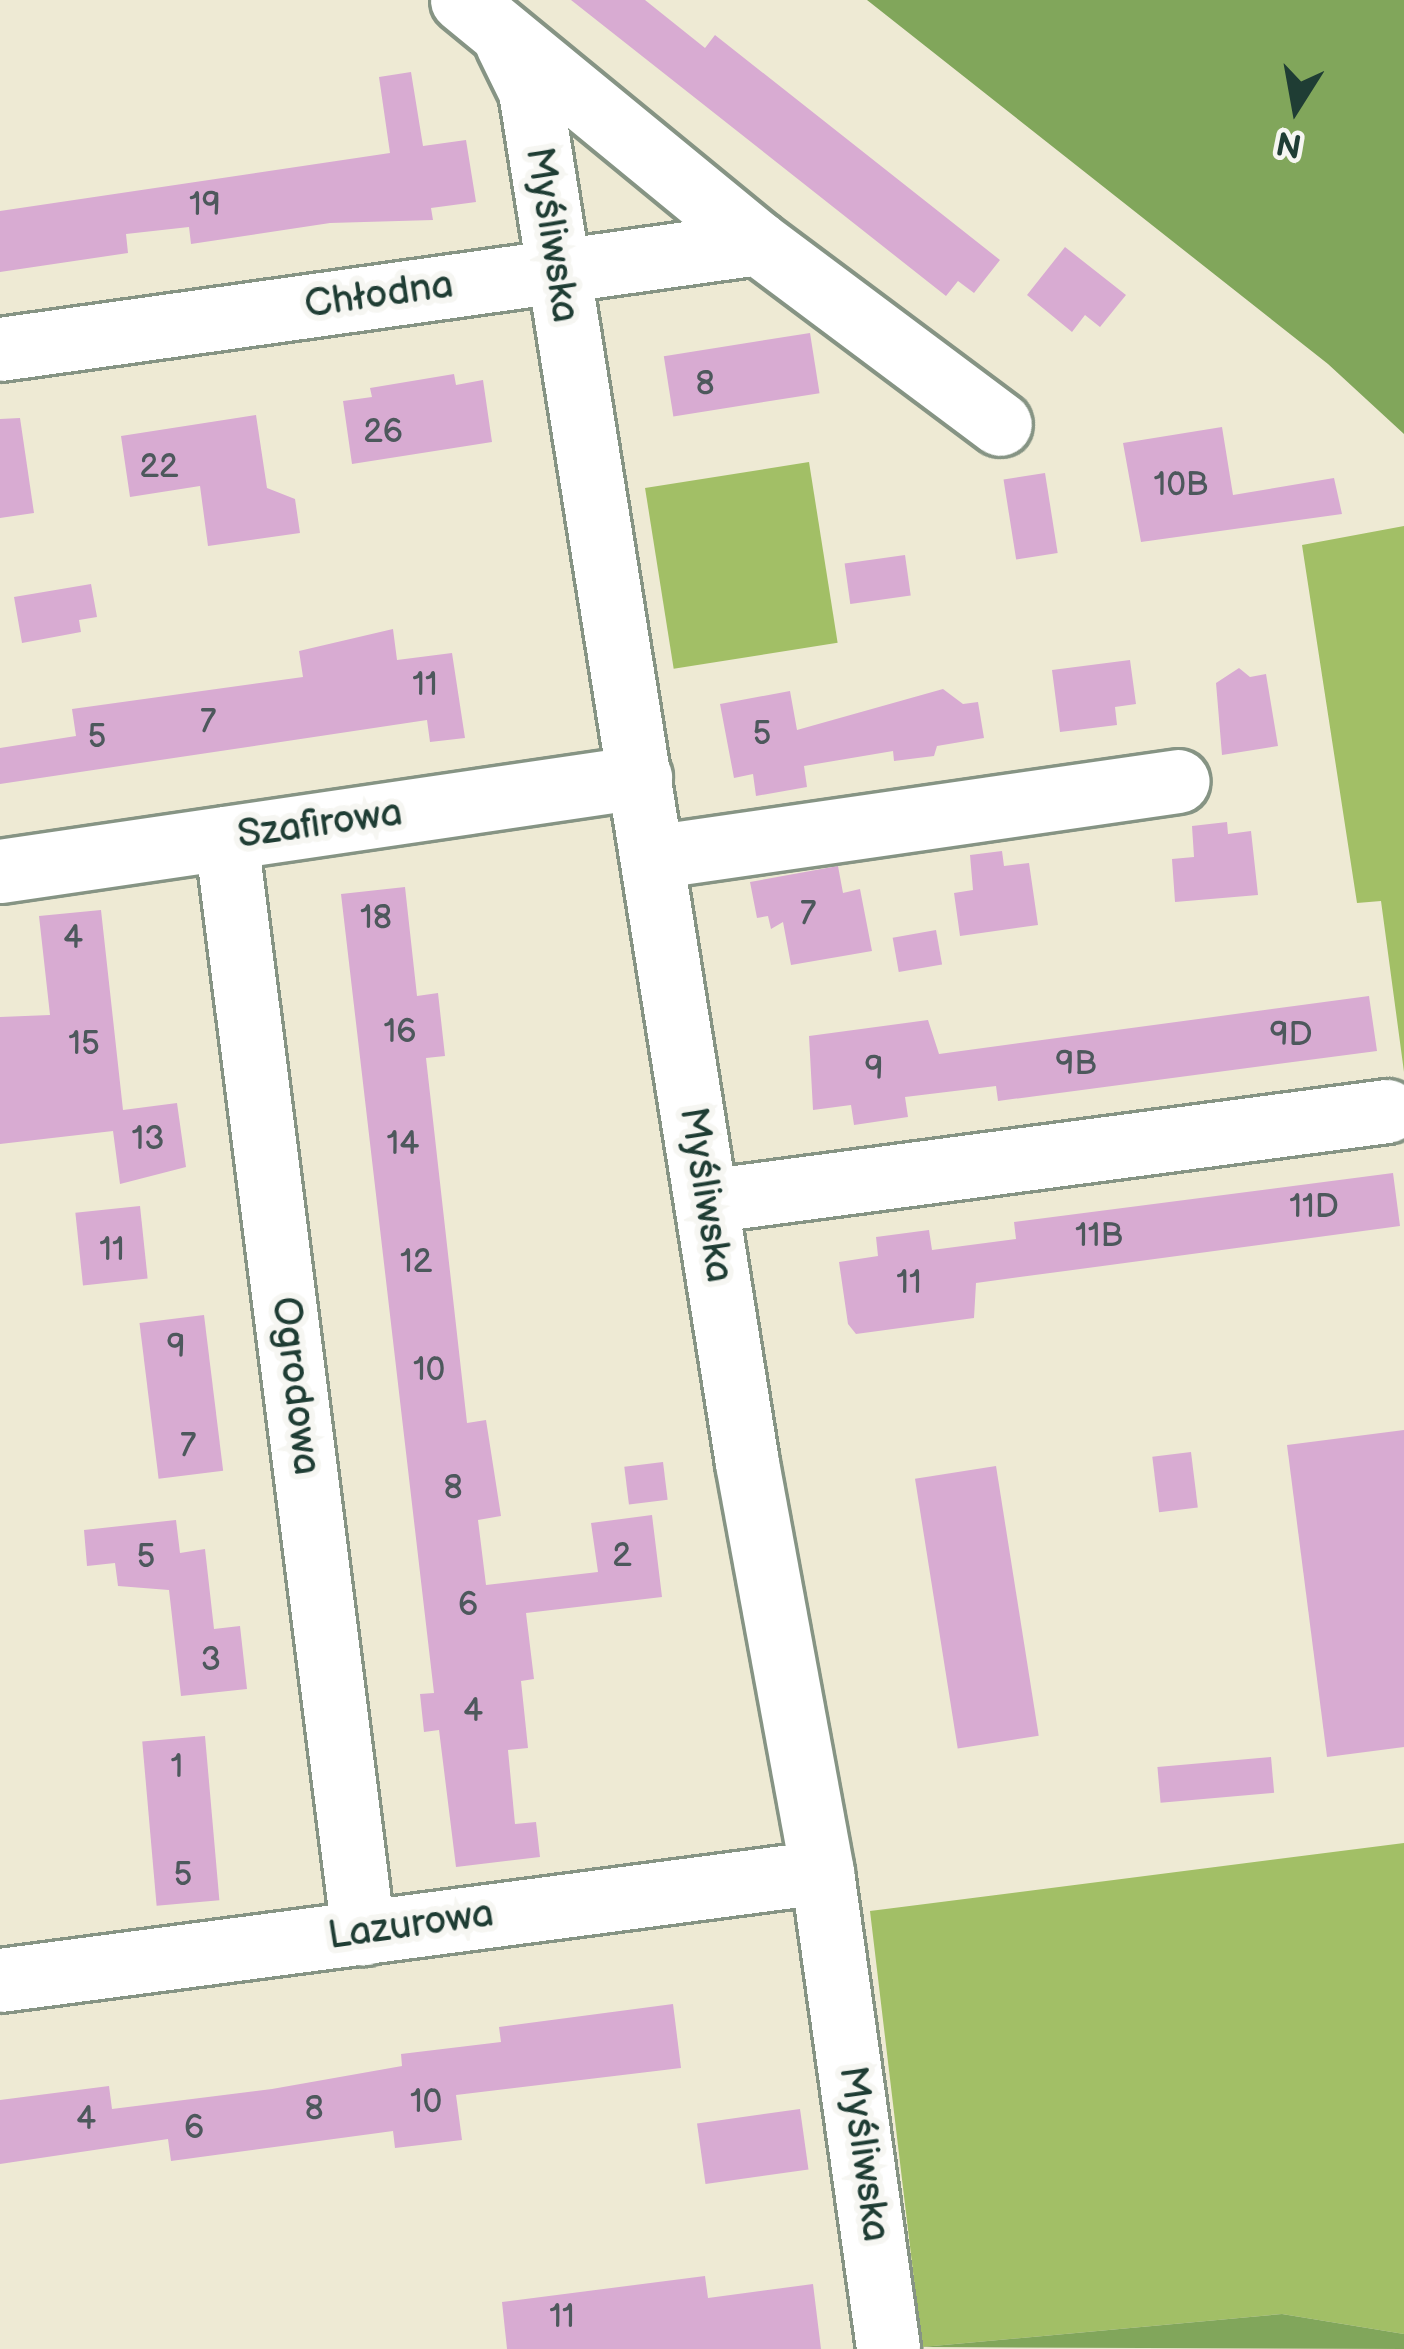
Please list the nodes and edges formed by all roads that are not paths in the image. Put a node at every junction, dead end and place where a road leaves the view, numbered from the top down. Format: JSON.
{"nodes":[{"id":1,"x":462,"y":0,"type":"edge"},
{"id":2,"x":507,"y":44,"type":"junction"},
{"id":3,"x":758,"y":243,"type":"junction"},
{"id":4,"x":557,"y":271,"type":"junction"},
{"id":5,"x":0,"y":349,"type":"edge"},
{"id":6,"x":1000,"y":424,"type":"dead end"},
{"id":7,"x":640,"y":777,"type":"junction"},
{"id":8,"x":1178,"y":781,"type":"dead end"},
{"id":9,"x":226,"y":838,"type":"junction"},
{"id":10,"x":652,"y":857,"type":"junction"},
{"id":11,"x":0,"y":871,"type":"edge"},
{"id":12,"x":1387,"y":1112,"type":"dead end"},
{"id":13,"x":706,"y":1201,"type":"junction"},
{"id":14,"x":822,"y":1872,"type":"junction"},
{"id":15,"x":363,"y":1933,"type":"junction"},
{"id":16,"x":0,"y":1980,"type":"edge"},
{"id":17,"x":888,"y":2349,"type":"edge"}],
"edges":[{"from":1,"to":2,"type":"street","name":"Myśliwska"},
{"from":2,"to":3,"type":"street","name":"Myśliwska"},
{"from":2,"to":4,"type":"street","name":"Myśliwska"},
{"from":3,"to":4,"type":"street","name":"Chłodna"},
{"from":3,"to":6,"type":"street","name":"Myśliwska"},
{"from":4,"to":5,"type":"street","name":"Chłodna"},
{"from":4,"to":7,"type":"street","name":"Myśliwska"},
{"from":7,"to":9,"type":"street","name":"Szafirowa"},
{"from":7,"to":10,"type":"street","name":"Myśliwska"},
{"from":8,"to":10,"type":"street"},
{"from":9,"to":11,"type":"street","name":"Szafirowa"},
{"from":9,"to":15,"type":"street","name":"Ogrodowa"},
{"from":10,"to":13,"type":"street","name":"Myśliwska"},
{"from":12,"to":13,"type":"street"},
{"from":13,"to":14,"type":"street","name":"Myśliwska"},
{"from":14,"to":15,"type":"street","name":"Lazurowa"},
{"from":14,"to":17,"type":"street","name":"Myśliwska"},
{"from":15,"to":16,"type":"street","name":"Lazurowa"}]}
